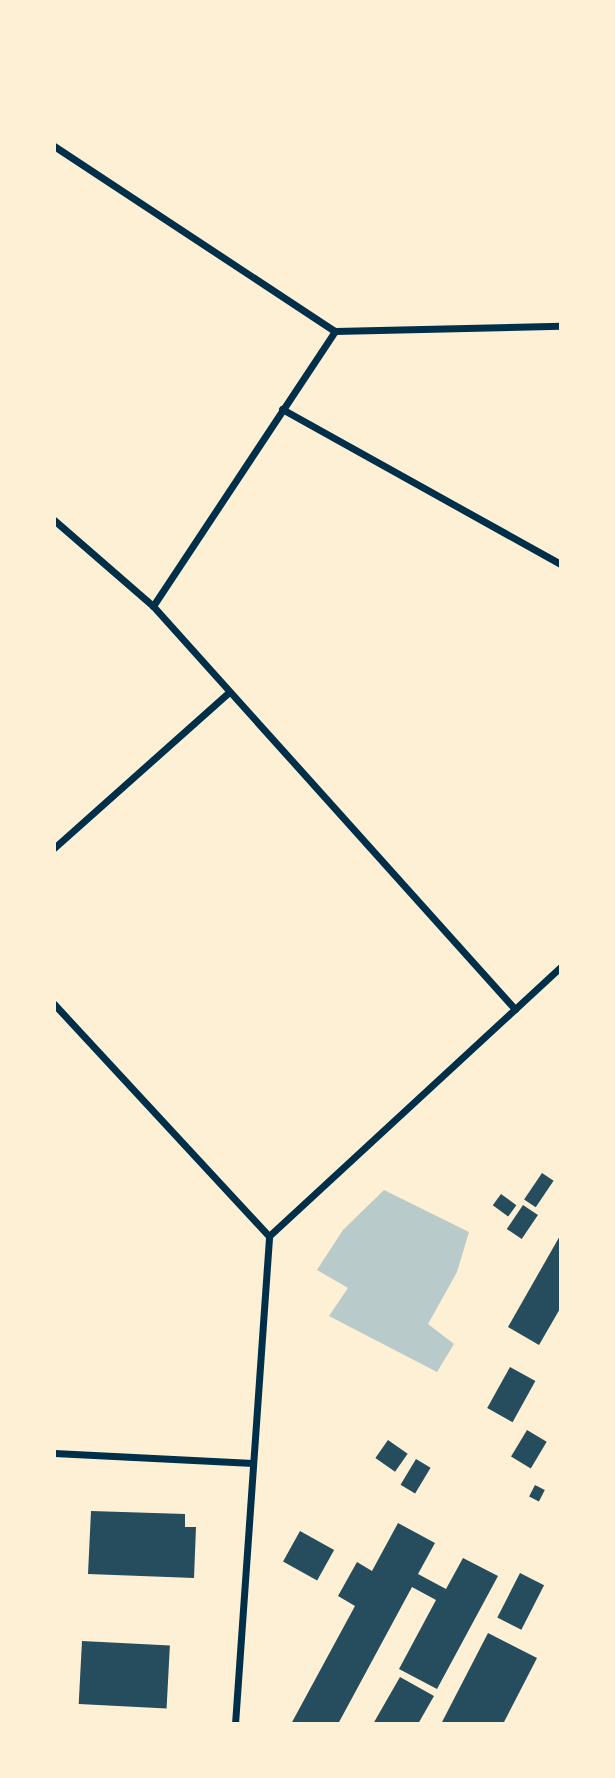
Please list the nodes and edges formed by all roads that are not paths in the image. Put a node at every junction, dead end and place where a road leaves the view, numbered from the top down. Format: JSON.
{"nodes":[{"id":1,"x":54,"y":146,"type":"edge"},
{"id":2,"x":561,"y":326,"type":"edge"},
{"id":3,"x":335,"y":331,"type":"junction"},
{"id":4,"x":282,"y":409,"type":"junction"},
{"id":5,"x":54,"y":520,"type":"edge"},
{"id":6,"x":561,"y":564,"type":"edge"},
{"id":7,"x":153,"y":606,"type":"junction"},
{"id":8,"x":229,"y":692,"type":"junction"},
{"id":9,"x":54,"y":848,"type":"edge"},
{"id":10,"x":561,"y":967,"type":"edge"},
{"id":11,"x":54,"y":1004,"type":"edge"},
{"id":12,"x":515,"y":1009,"type":"junction"},
{"id":13,"x":269,"y":1236,"type":"junction"},
{"id":14,"x":54,"y":1453,"type":"edge"},
{"id":15,"x":253,"y":1463,"type":"junction"},
{"id":16,"x":235,"y":1724,"type":"edge"}],
"edges":[{"from":1,"to":3,"type":"street"},
{"from":2,"to":3,"type":"street"},
{"from":3,"to":4,"type":"street"},
{"from":4,"to":6,"type":"street"},
{"from":4,"to":7,"type":"street"},
{"from":5,"to":7,"type":"street"},
{"from":7,"to":8,"type":"street"},
{"from":8,"to":9,"type":"street"},
{"from":8,"to":12,"type":"street"},
{"from":10,"to":12,"type":"street"},
{"from":11,"to":13,"type":"street"},
{"from":12,"to":13,"type":"street"},
{"from":13,"to":15,"type":"street"},
{"from":14,"to":15,"type":"street"},
{"from":15,"to":16,"type":"street"}]}
